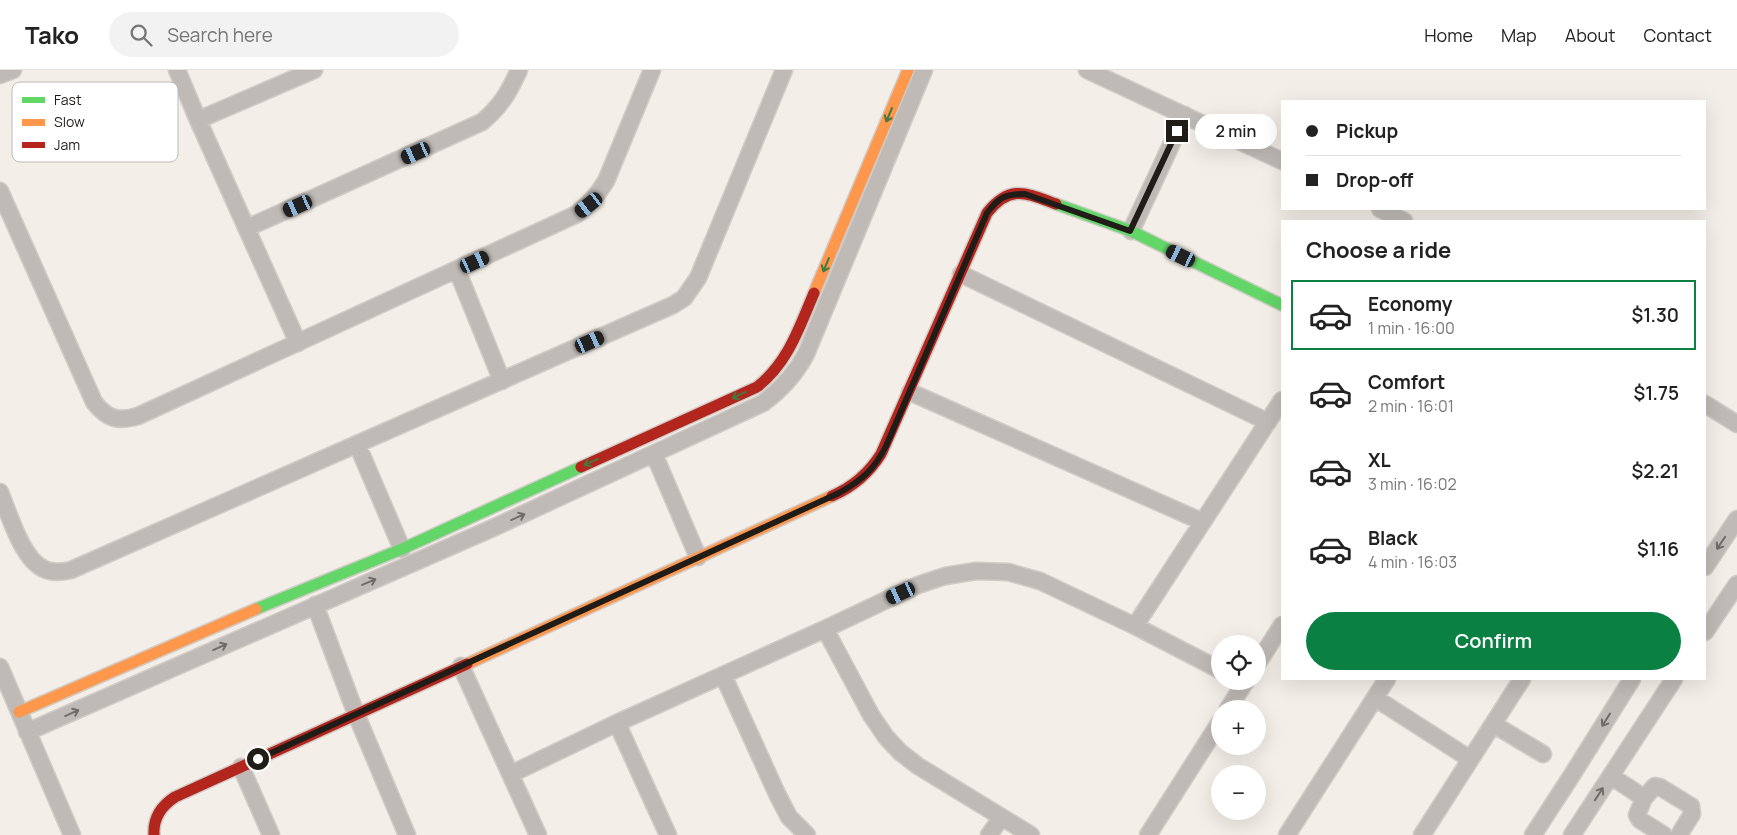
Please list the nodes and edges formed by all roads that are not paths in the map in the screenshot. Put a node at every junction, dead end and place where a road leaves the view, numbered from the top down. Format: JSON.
{"nodes":[{"id":1,"x":13,"y":70,"type":"edge"},
{"id":2,"x":178,"y":70,"type":"edge"},
{"id":3,"x":314,"y":70,"type":"edge"},
{"id":4,"x":519,"y":70,"type":"edge"},
{"id":5,"x":652,"y":70,"type":"edge"},
{"id":6,"x":784,"y":70,"type":"edge"},
{"id":7,"x":908,"y":70,"type":"edge"},
{"id":8,"x":924,"y":70,"type":"edge"},
{"id":9,"x":1087,"y":70,"type":"edge"},
{"id":10,"x":0,"y":75,"type":"edge"},
{"id":11,"x":1185,"y":115,"type":"junction"},
{"id":12,"x":198,"y":120,"type":"junction"},
{"id":13,"x":1281,"y":161,"type":"edge"},
{"id":14,"x":1,"y":195,"type":"edge"},
{"id":15,"x":1382,"y":210,"type":"edge"},
{"id":16,"x":1402,"y":220,"type":"edge"},
{"id":17,"x":247,"y":228,"type":"junction"},
{"id":18,"x":1130,"y":231,"type":"junction"},
{"id":19,"x":457,"y":270,"type":"junction"},
{"id":20,"x":961,"y":274,"type":"junction"},
{"id":21,"x":1281,"y":306,"type":"edge"},
{"id":22,"x":298,"y":343,"type":"junction"},
{"id":23,"x":502,"y":381,"type":"junction"},
{"id":24,"x":910,"y":392,"type":"junction"},
{"id":25,"x":1281,"y":402,"type":"edge"},
{"id":26,"x":1706,"y":405,"type":"edge"},
{"id":27,"x":1268,"y":422,"type":"junction"},
{"id":28,"x":1737,"y":424,"type":"edge"},
{"id":29,"x":357,"y":444,"type":"junction"},
{"id":30,"x":654,"y":454,"type":"junction"},
{"id":31,"x":540,"y":485,"type":"junction"},
{"id":32,"x":0,"y":492,"type":"edge"},
{"id":33,"x":550,"y":503,"type":"junction"},
{"id":34,"x":1737,"y":519,"type":"edge"},
{"id":35,"x":1203,"y":522,"type":"junction"},
{"id":36,"x":402,"y":549,"type":"junction"},
{"id":37,"x":698,"y":557,"type":"junction"},
{"id":38,"x":1706,"y":565,"type":"edge"},
{"id":39,"x":1737,"y":584,"type":"edge"},
{"id":40,"x":315,"y":605,"type":"junction"},
{"id":41,"x":1730,"y":609,"type":"edge"},
{"id":42,"x":1135,"y":626,"type":"junction"},
{"id":43,"x":1281,"y":627,"type":"edge"},
{"id":44,"x":826,"y":629,"type":"junction"},
{"id":45,"x":1706,"y":631,"type":"edge"},
{"id":46,"x":1266,"y":650,"type":"edge"},
{"id":47,"x":1211,"y":665,"type":"edge"},
{"id":48,"x":461,"y":666,"type":"junction"},
{"id":49,"x":0,"y":667,"type":"edge"},
{"id":50,"x":723,"y":675,"type":"junction"},
{"id":51,"x":1386,"y":680,"type":"edge"},
{"id":52,"x":1521,"y":680,"type":"edge"},
{"id":53,"x":1631,"y":680,"type":"edge"},
{"id":54,"x":1673,"y":680,"type":"edge"},
{"id":55,"x":1375,"y":698,"type":"junction"},
{"id":56,"x":19,"y":712,"type":"junction"},
{"id":57,"x":356,"y":714,"type":"junction"},
{"id":58,"x":617,"y":723,"type":"junction"},
{"id":59,"x":1493,"y":724,"type":"junction"},
{"id":60,"x":27,"y":732,"type":"junction"},
{"id":61,"x":1211,"y":736,"type":"edge"},
{"id":62,"x":1543,"y":754,"type":"dead end"},
{"id":63,"x":1470,"y":759,"type":"junction"},
{"id":64,"x":241,"y":767,"type":"junction"},
{"id":65,"x":510,"y":774,"type":"junction"},
{"id":66,"x":1611,"y":776,"type":"junction"},
{"id":67,"x":1644,"y":798,"type":"junction"},
{"id":68,"x":1001,"y":818,"type":"junction"},
{"id":69,"x":72,"y":835,"type":"edge"},
{"id":70,"x":154,"y":835,"type":"edge"},
{"id":71,"x":271,"y":835,"type":"edge"},
{"id":72,"x":407,"y":835,"type":"edge"},
{"id":73,"x":538,"y":835,"type":"edge"},
{"id":74,"x":668,"y":835,"type":"edge"},
{"id":75,"x":807,"y":835,"type":"edge"},
{"id":76,"x":989,"y":835,"type":"edge"},
{"id":77,"x":1030,"y":835,"type":"edge"},
{"id":78,"x":1148,"y":835,"type":"edge"},
{"id":79,"x":1287,"y":835,"type":"edge"},
{"id":80,"x":1422,"y":835,"type":"edge"},
{"id":81,"x":1533,"y":835,"type":"edge"},
{"id":82,"x":1572,"y":835,"type":"edge"},
{"id":83,"x":1664,"y":835,"type":"edge"},
{"id":84,"x":1679,"y":835,"type":"edge"}],
"edges":[{"from":1,"to":10,"type":"street"},
{"from":2,"to":12,"type":"street"},
{"from":3,"to":12,"type":"street"},
{"from":4,"to":17,"type":"street"},
{"from":5,"to":19,"type":"street"},
{"from":6,"to":23,"type":"street"},
{"from":7,"to":31,"type":"street","one_way":true},
{"from":8,"to":30,"type":"street"},
{"from":9,"to":11,"type":"street"},
{"from":11,"to":13,"type":"street"},
{"from":11,"to":18,"type":"street"},
{"from":12,"to":17,"type":"street"},
{"from":14,"to":22,"type":"street"},
{"from":15,"to":16,"type":"street"},
{"from":17,"to":22,"type":"street"},
{"from":18,"to":20,"type":"street"},
{"from":18,"to":21,"type":"street"},
{"from":19,"to":22,"type":"street"},
{"from":19,"to":23,"type":"street"},
{"from":20,"to":24,"type":"street"},
{"from":20,"to":27,"type":"street"},
{"from":23,"to":29,"type":"street"},
{"from":24,"to":35,"type":"street"},
{"from":24,"to":37,"type":"street"},
{"from":25,"to":27,"type":"street"},
{"from":26,"to":28,"type":"street"},
{"from":27,"to":35,"type":"street"},
{"from":29,"to":32,"type":"street"},
{"from":29,"to":36,"type":"street"},
{"from":30,"to":33,"type":"street"},
{"from":30,"to":37,"type":"street"},
{"from":31,"to":33,"type":"street"},
{"from":31,"to":36,"type":"street"},
{"from":40,"to":33,"type":"street","one_way":true},
{"from":34,"to":38,"type":"street","one_way":true},
{"from":35,"to":42,"type":"street"},
{"from":36,"to":56,"type":"street"},
{"from":37,"to":48,"type":"street"},
{"from":39,"to":41,"type":"street"},
{"from":40,"to":57,"type":"street"},
{"from":60,"to":40,"type":"street","one_way":true},
{"from":41,"to":45,"type":"street"},
{"from":42,"to":44,"type":"street"},
{"from":42,"to":47,"type":"street"},
{"from":43,"to":46,"type":"street"},
{"from":44,"to":50,"type":"street"},
{"from":44,"to":68,"type":"street"},
{"from":48,"to":57,"type":"street"},
{"from":48,"to":65,"type":"street"},
{"from":49,"to":56,"type":"street"},
{"from":50,"to":58,"type":"street"},
{"from":50,"to":75,"type":"street"},
{"from":51,"to":55,"type":"street"},
{"from":52,"to":59,"type":"street"},
{"from":53,"to":81,"type":"street","one_way":true},
{"from":54,"to":66,"type":"street"},
{"from":55,"to":63,"type":"street"},
{"from":55,"to":79,"type":"street"},
{"from":56,"to":60,"type":"street"},
{"from":57,"to":64,"type":"street"},
{"from":57,"to":72,"type":"street"},
{"from":58,"to":65,"type":"street"},
{"from":58,"to":74,"type":"street"},
{"from":59,"to":62,"type":"street"},
{"from":59,"to":63,"type":"street"},
{"from":60,"to":69,"type":"street"},
{"from":61,"to":78,"type":"street"},
{"from":63,"to":80,"type":"street"},
{"from":64,"to":70,"type":"street"},
{"from":64,"to":71,"type":"street"},
{"from":65,"to":73,"type":"street"},
{"from":66,"to":67,"type":"street"},
{"from":82,"to":66,"type":"street","one_way":true},
{"from":67,"to":83,"type":"street"},
{"from":67,"to":84,"type":"street"},
{"from":68,"to":76,"type":"street"},
{"from":68,"to":77,"type":"street"}]}
